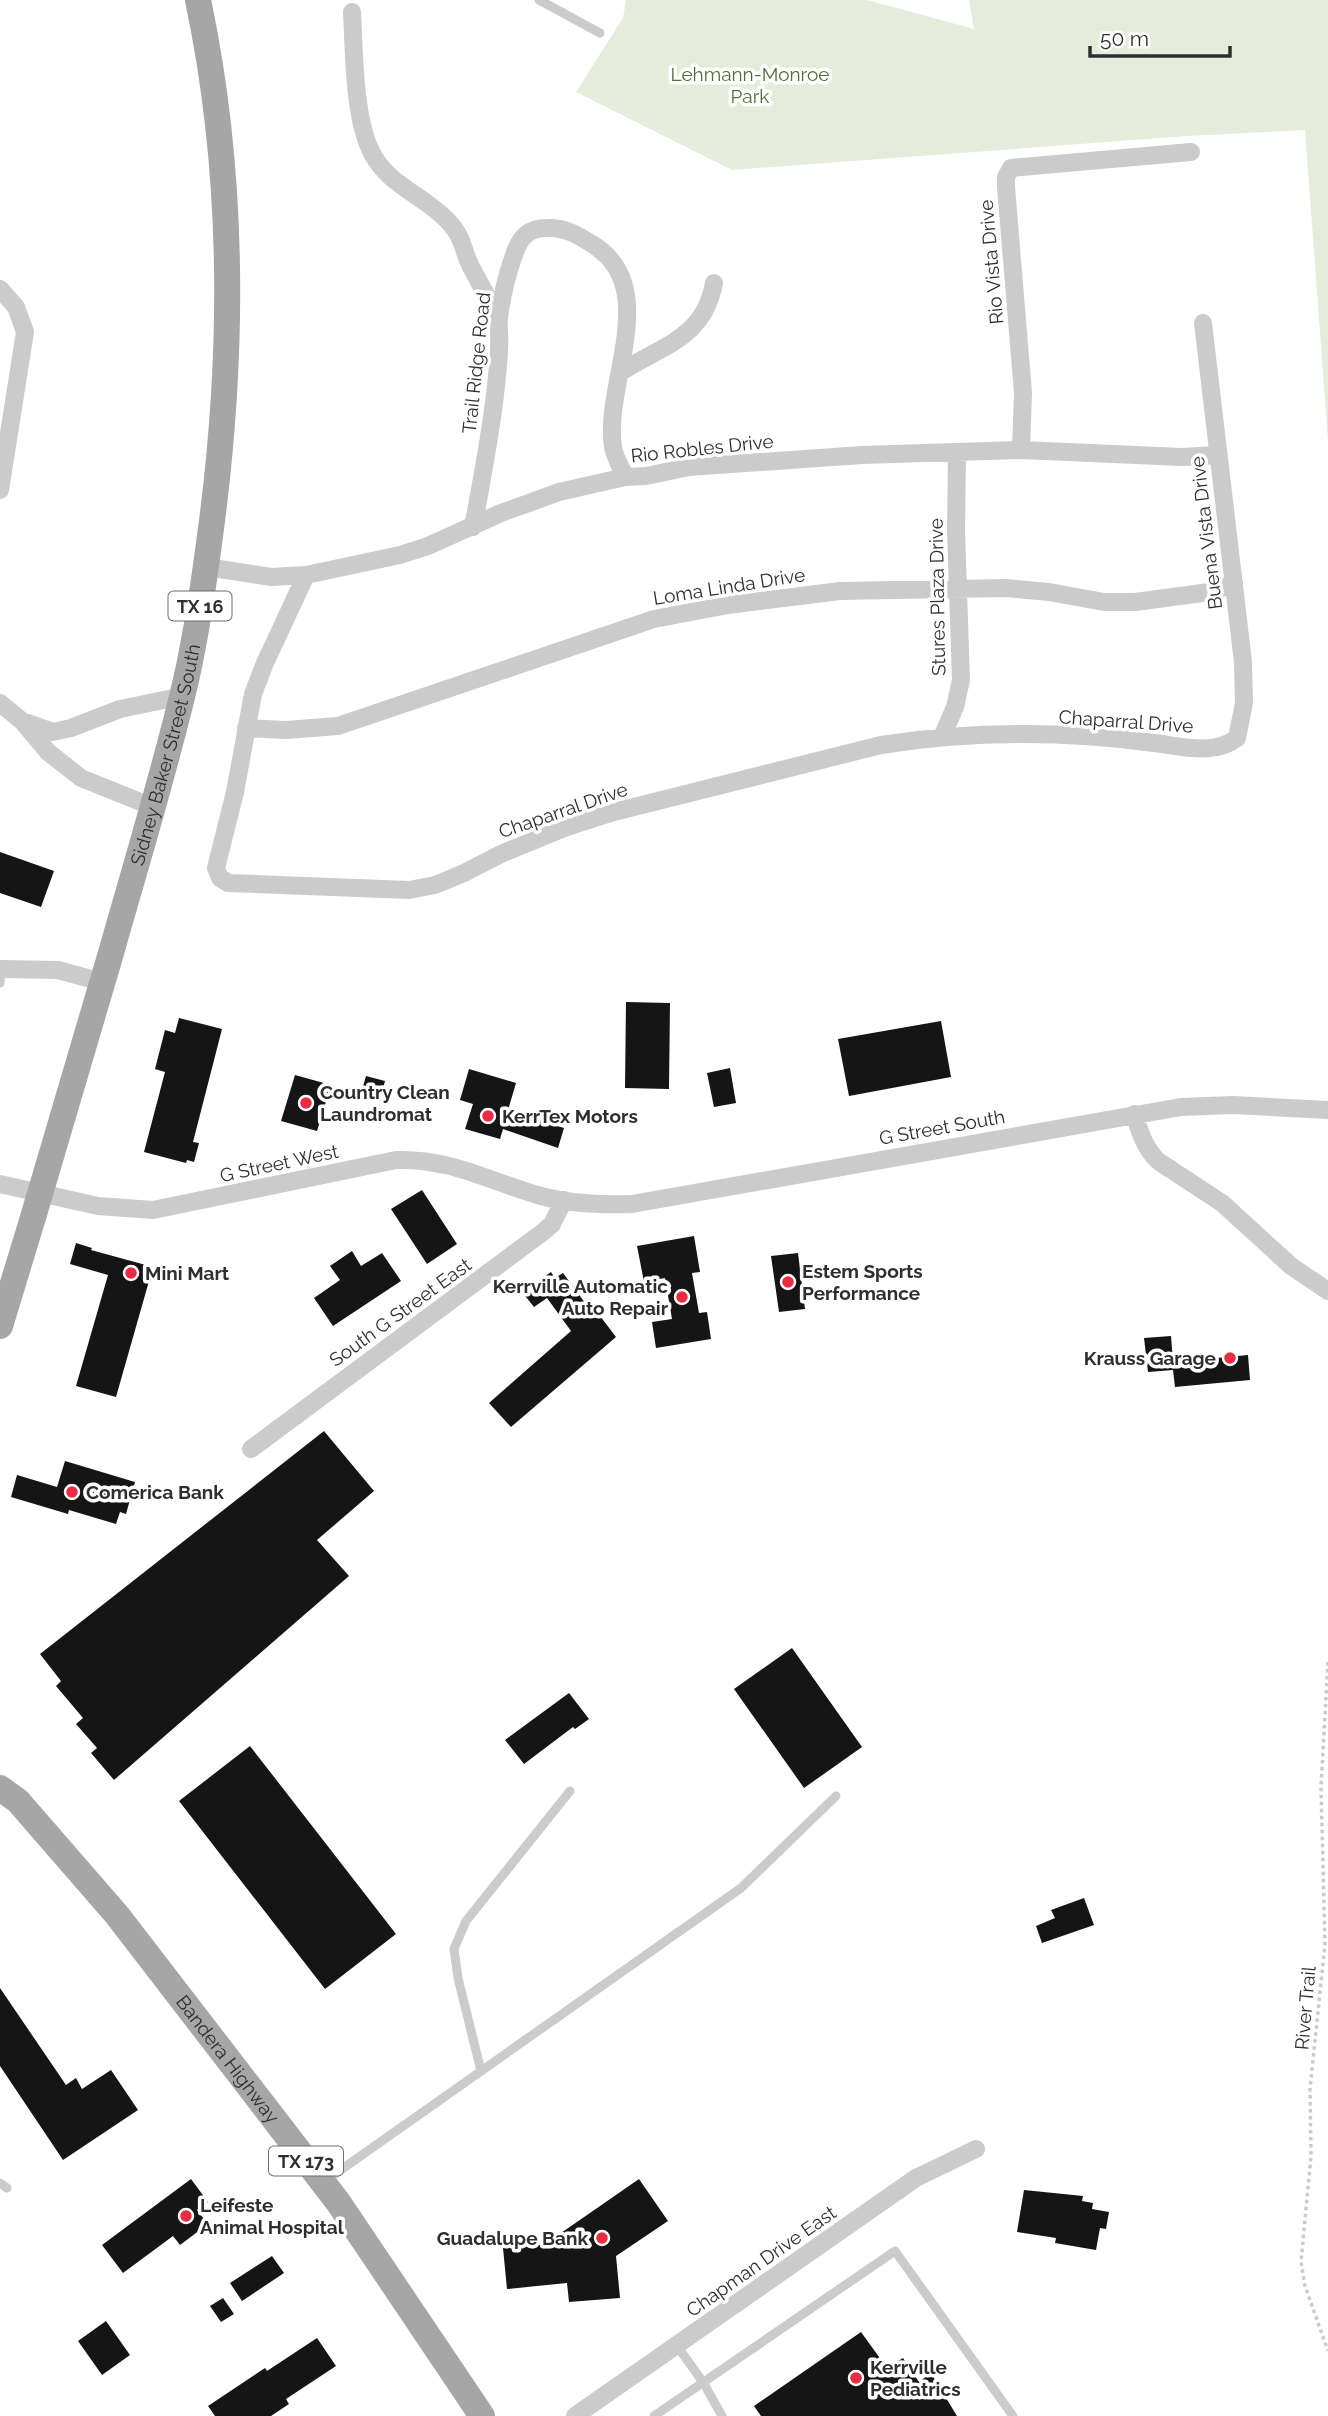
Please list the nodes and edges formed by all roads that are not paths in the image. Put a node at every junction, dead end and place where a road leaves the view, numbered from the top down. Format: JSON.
{"nodes":[{"id":1,"x":198,"y":0,"type":"edge"},
{"id":2,"x":539,"y":0,"type":"edge"},
{"id":3,"x":352,"y":12,"type":"dead end"},
{"id":4,"x":600,"y":33,"type":"dead end"},
{"id":5,"x":1191,"y":152,"type":"dead end"},
{"id":6,"x":714,"y":283,"type":"dead end"},
{"id":7,"x":0,"y":289,"type":"edge"},
{"id":8,"x":499,"y":319,"type":"junction"},
{"id":9,"x":1203,"y":323,"type":"dead end"},
{"id":10,"x":621,"y":372,"type":"junction"},
{"id":11,"x":1021,"y":450,"type":"junction"},
{"id":12,"x":957,"y":453,"type":"junction"},
{"id":13,"x":1218,"y":455,"type":"junction"},
{"id":14,"x":625,"y":477,"type":"junction"},
{"id":15,"x":0,"y":490,"type":"edge"},
{"id":16,"x":473,"y":527,"type":"junction"},
{"id":17,"x":206,"y":567,"type":"junction"},
{"id":18,"x":306,"y":575,"type":"junction"},
{"id":19,"x":1234,"y":583,"type":"junction"},
{"id":20,"x":958,"y":588,"type":"junction"},
{"id":21,"x":183,"y":696,"type":"junction"},
{"id":22,"x":0,"y":703,"type":"edge"},
{"id":23,"x":22,"y":721,"type":"junction"},
{"id":24,"x":246,"y":727,"type":"junction"},
{"id":25,"x":942,"y":737,"type":"junction"},
{"id":26,"x":1237,"y":738,"type":"joint"},
{"id":27,"x":153,"y":807,"type":"junction"},
{"id":28,"x":0,"y":973,"type":"edge"},
{"id":29,"x":102,"y":982,"type":"junction"},
{"id":30,"x":1328,"y":1110,"type":"edge"},
{"id":31,"x":1133,"y":1114,"type":"junction"},
{"id":32,"x":0,"y":1184,"type":"edge"},
{"id":33,"x":40,"y":1195,"type":"junction"},
{"id":34,"x":564,"y":1200,"type":"junction"},
{"id":35,"x":1328,"y":1291,"type":"edge"},
{"id":36,"x":0,"y":1326,"type":"edge"},
{"id":37,"x":250,"y":1449,"type":"dead end"},
{"id":38,"x":0,"y":1788,"type":"edge"},
{"id":39,"x":570,"y":1791,"type":"dead end"},
{"id":40,"x":836,"y":1796,"type":"dead end"},
{"id":41,"x":481,"y":2071,"type":"junction"},
{"id":42,"x":976,"y":2149,"type":"dead end"},
{"id":43,"x":323,"y":2182,"type":"junction"},
{"id":44,"x":677,"y":2346,"type":"junction"},
{"id":45,"x":703,"y":2382,"type":"junction"},
{"id":46,"x":482,"y":2416,"type":"edge"},
{"id":47,"x":575,"y":2416,"type":"edge"},
{"id":48,"x":654,"y":2416,"type":"edge"},
{"id":49,"x":722,"y":2416,"type":"edge"},
{"id":50,"x":1013,"y":2416,"type":"edge"}],
"edges":[{"from":1,"to":17,"type":"main road","name":"Sidney Baker Street South","number":"TX 16"},
{"from":2,"to":4,"type":"lane"},
{"from":3,"to":8,"type":"street"},
{"from":5,"to":11,"type":"street","name":"Rio Vista Drive"},
{"from":6,"to":10,"type":"street"},
{"from":7,"to":15,"type":"street"},
{"from":8,"to":10,"type":"street","name":"Trail Ridge Road"},
{"from":8,"to":16,"type":"street","name":"Trail Ridge Road"},
{"from":9,"to":13,"type":"street","name":"Buena Vista Drive"},
{"from":10,"to":14,"type":"street","name":"Trail Ridge Road"},
{"from":11,"to":12,"type":"street","name":"Rio Robles Drive"},
{"from":11,"to":13,"type":"street","name":"Rio Robles Drive"},
{"from":12,"to":14,"type":"street","name":"Rio Robles Drive"},
{"from":12,"to":20,"type":"street","name":"Stures Plaza Drive"},
{"from":13,"to":19,"type":"street","name":"Buena Vista Drive"},
{"from":14,"to":16,"type":"street","name":"Rio Robles Drive"},
{"from":16,"to":18,"type":"street","name":"Rio Robles Drive"},
{"from":17,"to":18,"type":"street","name":"Rio Robles Drive"},
{"from":17,"to":21,"type":"main road","name":"Sidney Baker Street South","number":"TX 16"},
{"from":18,"to":24,"type":"street","name":"Chaparral Drive"},
{"from":19,"to":20,"type":"street","name":"Loma Linda Drive"},
{"from":19,"to":26,"type":"street","name":"Buena Vista Drive"},
{"from":20,"to":24,"type":"street","name":"Loma Linda Drive"},
{"from":20,"to":25,"type":"street","name":"Stures Plaza Drive"},
{"from":21,"to":23,"type":"street"},
{"from":21,"to":27,"type":"main road","name":"Sidney Baker Street South","number":"TX 16"},
{"from":22,"to":23,"type":"street"},
{"from":23,"to":27,"type":"street"},
{"from":24,"to":25,"type":"street","name":"Chaparral Drive"},
{"from":25,"to":26,"type":"street","name":"Chaparral Drive"},
{"from":27,"to":29,"type":"main road","name":"Sidney Baker Street South","number":"TX 16"},
{"from":28,"to":29,"type":"street"},
{"from":29,"to":33,"type":"main road","name":"Sidney Baker Street South","number":"TX 16"},
{"from":30,"to":31,"type":"street","name":"G Street South"},
{"from":31,"to":34,"type":"street","name":"G Street South"},
{"from":31,"to":35,"type":"street"},
{"from":32,"to":33,"type":"street","name":"G Street West"},
{"from":33,"to":34,"type":"street","name":"G Street West"},
{"from":33,"to":36,"type":"main road","name":"Sidney Baker Street South","number":"TX 16"},
{"from":34,"to":37,"type":"street","name":"South G Street East"},
{"from":38,"to":43,"type":"main road","name":"Bandera Highway","number":"TX 173"},
{"from":39,"to":41,"type":"lane"},
{"from":40,"to":41,"type":"lane"},
{"from":41,"to":43,"type":"lane"},
{"from":42,"to":44,"type":"street","name":"Chapman Drive East"},
{"from":43,"to":46,"type":"main road","name":"Bandera Highway","number":"TX 173"},
{"from":44,"to":45,"type":"lane"},
{"from":44,"to":47,"type":"street","name":"Chapman Drive East"},
{"from":45,"to":48,"type":"lane"},
{"from":45,"to":49,"type":"lane"},
{"from":45,"to":50,"type":"lane"}]}
